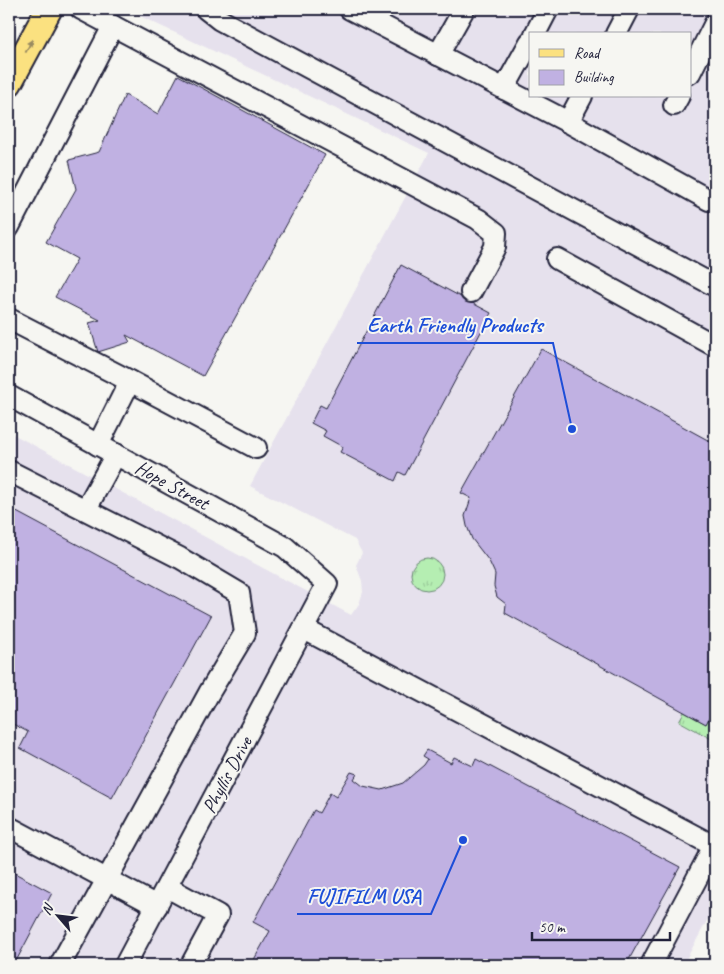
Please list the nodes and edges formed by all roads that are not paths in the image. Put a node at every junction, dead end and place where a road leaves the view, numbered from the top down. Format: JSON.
{"nodes":[{"id":1,"x":49,"y":9,"type":"edge"},
{"id":2,"x":81,"y":9,"type":"edge"},
{"id":3,"x":206,"y":9,"type":"edge"},
{"id":4,"x":350,"y":9,"type":"edge"},
{"id":5,"x":464,"y":9,"type":"edge"},
{"id":6,"x":548,"y":9,"type":"edge"},
{"id":7,"x":629,"y":9,"type":"edge"},
{"id":8,"x":379,"y":15,"type":"edge"},
{"id":9,"x":715,"y":23,"type":"edge"},
{"id":10,"x":113,"y":26,"type":"junction"},
{"id":11,"x":536,"y":32,"type":"edge"},
{"id":12,"x":617,"y":32,"type":"edge"},
{"id":13,"x":529,"y":44,"type":"edge"},
{"id":14,"x":438,"y":55,"type":"junction"},
{"id":15,"x":692,"y":69,"type":"edge"},
{"id":16,"x":9,"y":83,"type":"edge"},
{"id":17,"x":504,"y":89,"type":"junction"},
{"id":18,"x":581,"y":98,"type":"edge"},
{"id":19,"x":568,"y":122,"type":"junction"},
{"id":20,"x":709,"y":200,"type":"dead end"},
{"id":21,"x":9,"y":227,"type":"edge"},
{"id":22,"x":557,"y":259,"type":"dead end"},
{"id":23,"x":715,"y":286,"type":"edge"},
{"id":24,"x":471,"y":292,"type":"dead end"},
{"id":25,"x":9,"y":319,"type":"edge"},
{"id":26,"x":715,"y":346,"type":"edge"},
{"id":27,"x":130,"y":381,"type":"junction"},
{"id":28,"x":9,"y":396,"type":"edge"},
{"id":29,"x":256,"y":448,"type":"dead end"},
{"id":30,"x":107,"y":449,"type":"junction"},
{"id":31,"x":9,"y":471,"type":"edge"},
{"id":32,"x":86,"y":510,"type":"junction"},
{"id":33,"x":327,"y":584,"type":"joint"},
{"id":34,"x":304,"y":629,"type":"junction"},
{"id":35,"x":9,"y":827,"type":"edge"},
{"id":36,"x":107,"y":880,"type":"junction"},
{"id":37,"x":167,"y":887,"type":"junction"},
{"id":38,"x":157,"y":906,"type":"junction"},
{"id":39,"x":60,"y":965,"type":"edge"},
{"id":40,"x":125,"y":965,"type":"edge"},
{"id":41,"x":192,"y":965,"type":"edge"},
{"id":42,"x":651,"y":965,"type":"edge"}],
"edges":[{"from":16,"to":1,"type":"main road","one_way":true},
{"from":2,"to":10,"type":"street"},
{"from":3,"to":23,"type":"street"},
{"from":4,"to":8,"type":"street"},
{"from":5,"to":14,"type":"street"},
{"from":6,"to":11,"type":"street"},
{"from":7,"to":12,"type":"street"},
{"from":8,"to":14,"type":"street"},
{"from":9,"to":15,"type":"street"},
{"from":10,"to":21,"type":"street"},
{"from":10,"to":24,"type":"street"},
{"from":13,"to":17,"type":"street"},
{"from":14,"to":17,"type":"street"},
{"from":17,"to":19,"type":"street"},
{"from":18,"to":19,"type":"street"},
{"from":19,"to":20,"type":"street"},
{"from":22,"to":26,"type":"street"},
{"from":25,"to":27,"type":"street"},
{"from":27,"to":29,"type":"street"},
{"from":27,"to":30,"type":"street"},
{"from":28,"to":30,"type":"street","name":"Hope Street"},
{"from":30,"to":32,"type":"street"},
{"from":30,"to":33,"type":"street","name":"Hope Street"},
{"from":31,"to":32,"type":"street"},
{"from":32,"to":36,"type":"street"},
{"from":33,"to":34,"type":"street","name":"Phyllis Drive"},
{"from":34,"to":37,"type":"street","name":"Phyllis Drive"},
{"from":34,"to":42,"type":"street"},
{"from":35,"to":36,"type":"street"},
{"from":36,"to":38,"type":"street"},
{"from":36,"to":39,"type":"street"},
{"from":37,"to":38,"type":"street","name":"Phyllis Drive"},
{"from":37,"to":41,"type":"street"},
{"from":38,"to":40,"type":"street","name":"Phyllis Drive"}]}
